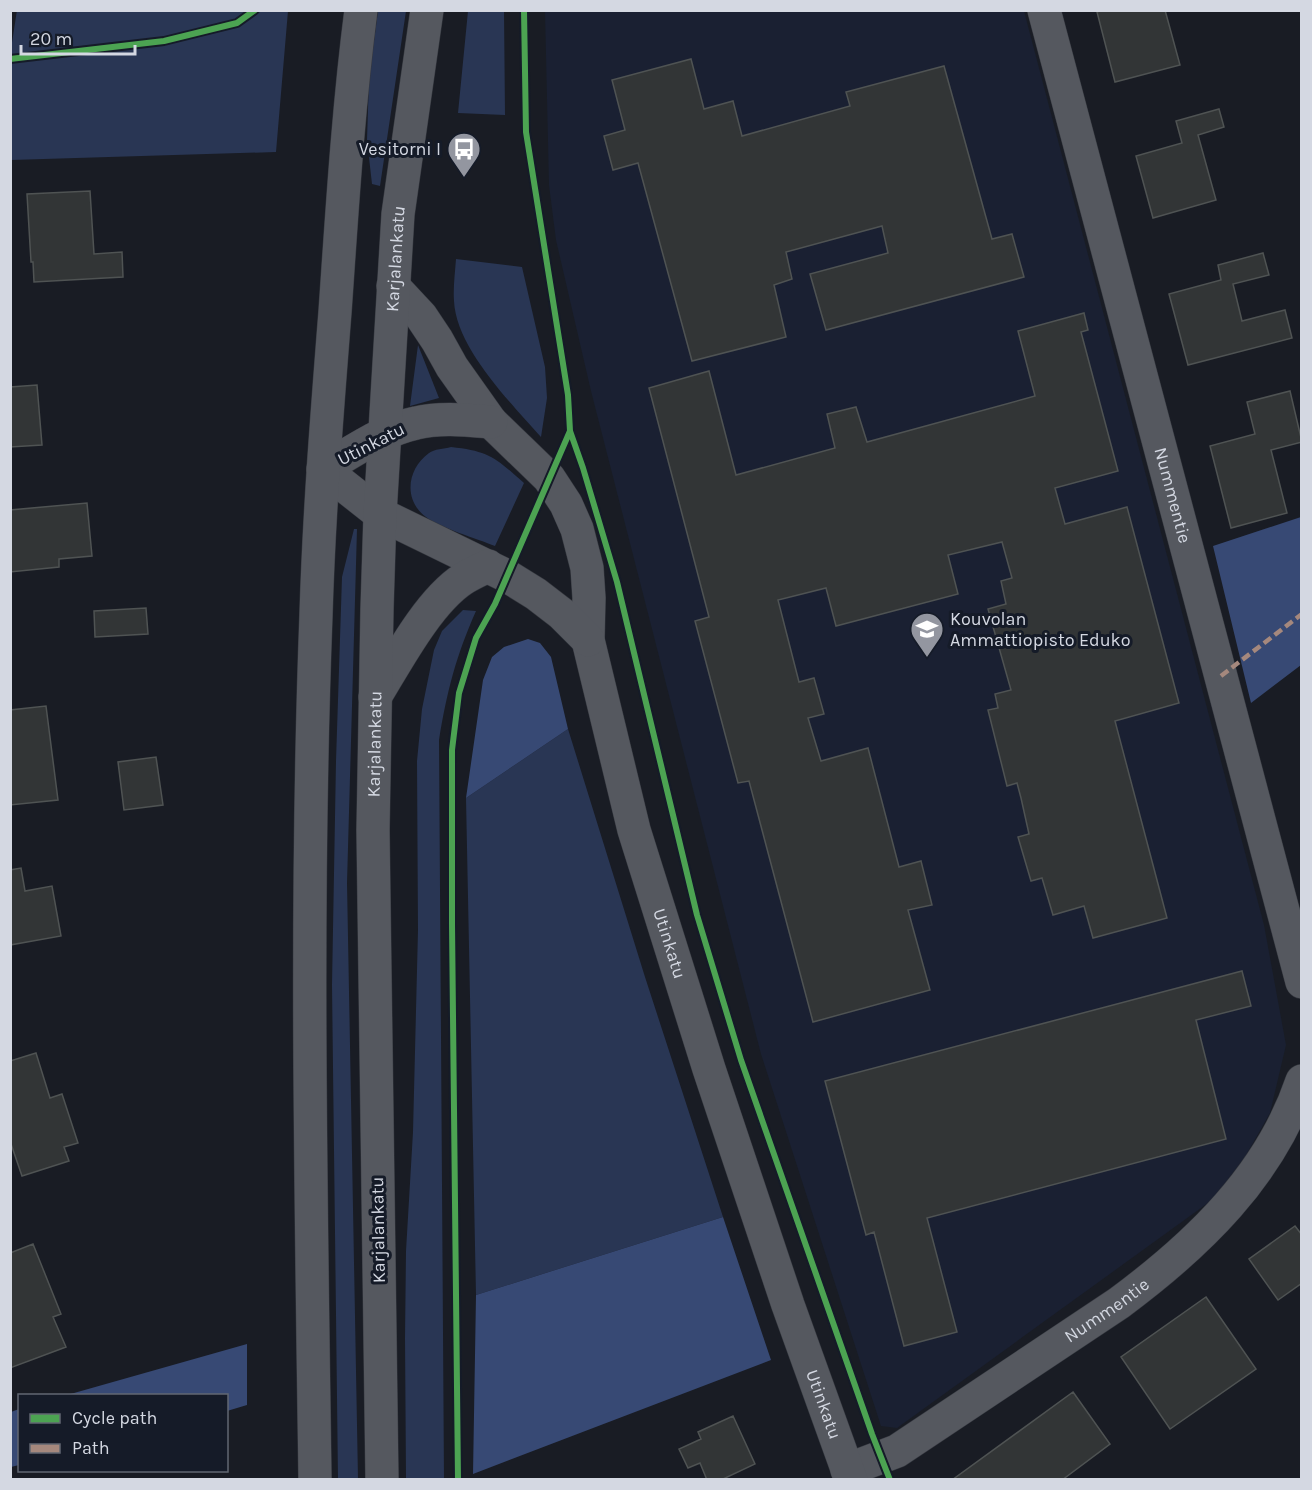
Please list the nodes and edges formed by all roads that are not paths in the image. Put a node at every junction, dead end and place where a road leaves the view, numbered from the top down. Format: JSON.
{"nodes":[{"id":1,"x":361,"y":10,"type":"edge"},
{"id":2,"x":427,"y":10,"type":"edge"},
{"id":3,"x":1044,"y":10,"type":"edge"},
{"id":4,"x":393,"y":286,"type":"junction"},
{"id":5,"x":491,"y":422,"type":"junction"},
{"id":6,"x":385,"y":434,"type":"junction"},
{"id":7,"x":323,"y":469,"type":"junction"},
{"id":8,"x":380,"y":513,"type":"junction"},
{"id":9,"x":488,"y":566,"type":"junction"},
{"id":10,"x":588,"y":640,"type":"junction"},
{"id":11,"x":375,"y":697,"type":"junction"},
{"id":12,"x":1302,"y":982,"type":"edge"},
{"id":13,"x":1302,"y":1081,"type":"edge"},
{"id":14,"x":849,"y":1475,"type":"edge"},
{"id":15,"x":315,"y":1479,"type":"edge"},
{"id":16,"x":382,"y":1479,"type":"edge"}],
"edges":[{"from":1,"to":7,"type":"street"},
{"from":2,"to":4,"type":"street","name":"Karjalankatu"},
{"from":3,"to":12,"type":"street","name":"Nummentie"},
{"from":4,"to":5,"type":"street","name":"Utinkatu"},
{"from":4,"to":6,"type":"street","name":"Karjalankatu"},
{"from":5,"to":6,"type":"street","name":"Utinkatu"},
{"from":5,"to":10,"type":"street","name":"Utinkatu"},
{"from":6,"to":7,"type":"street","name":"Utinkatu"},
{"from":6,"to":8,"type":"street","name":"Karjalankatu"},
{"from":7,"to":8,"type":"street"},
{"from":7,"to":15,"type":"street"},
{"from":8,"to":9,"type":"street"},
{"from":8,"to":11,"type":"street","name":"Karjalankatu"},
{"from":9,"to":10,"type":"street"},
{"from":9,"to":11,"type":"street"},
{"from":10,"to":14,"type":"street","name":"Utinkatu"},
{"from":11,"to":16,"type":"street","name":"Karjalankatu"},
{"from":13,"to":14,"type":"street","name":"Nummentie"}]}
